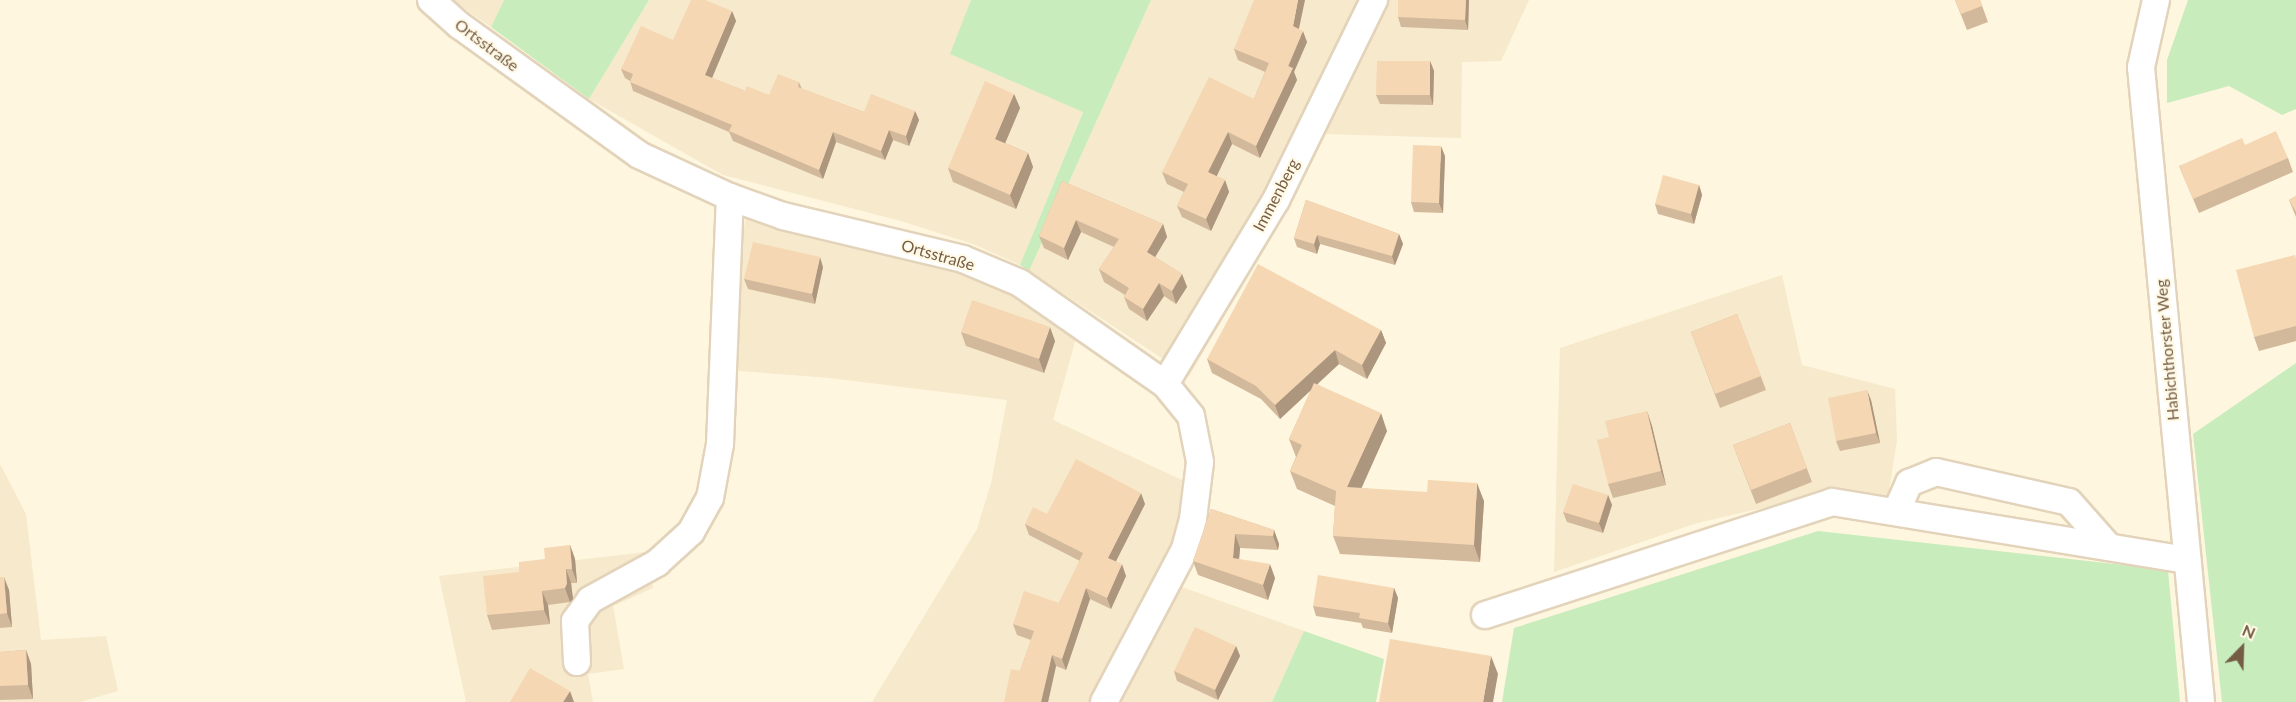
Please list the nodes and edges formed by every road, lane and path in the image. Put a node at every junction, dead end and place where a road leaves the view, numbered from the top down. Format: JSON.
{"nodes":[{"id":1,"x":430,"y":0,"type":"edge"},
{"id":2,"x":1374,"y":0,"type":"edge"},
{"id":3,"x":2156,"y":0,"type":"edge"},
{"id":4,"x":730,"y":197,"type":"junction"},
{"id":5,"x":1165,"y":384,"type":"junction"},
{"id":6,"x":1897,"y":510,"type":"junction"},
{"id":7,"x":2109,"y":547,"type":"junction"},
{"id":8,"x":2187,"y":560,"type":"junction"},
{"id":9,"x":1485,"y":615,"type":"dead end"},
{"id":10,"x":577,"y":662,"type":"dead end"},
{"id":11,"x":1104,"y":702,"type":"edge"},
{"id":12,"x":2201,"y":702,"type":"edge"}],
"edges":[{"from":1,"to":4,"type":"street","name":"Ortsstraße"},
{"from":2,"to":5,"type":"street","name":"Immenberg"},
{"from":3,"to":8,"type":"street","name":"Habichthorster Weg"},
{"from":4,"to":5,"type":"street","name":"Ortsstraße"},
{"from":4,"to":10,"type":"street"},
{"from":5,"to":11,"type":"street","name":"Ortsstraße"},
{"from":6,"to":7,"type":"street"},
{"from":6,"to":7,"type":"street"},
{"from":6,"to":9,"type":"street"},
{"from":7,"to":8,"type":"street"},
{"from":8,"to":12,"type":"street","name":"Habichthorster Weg"}]}
